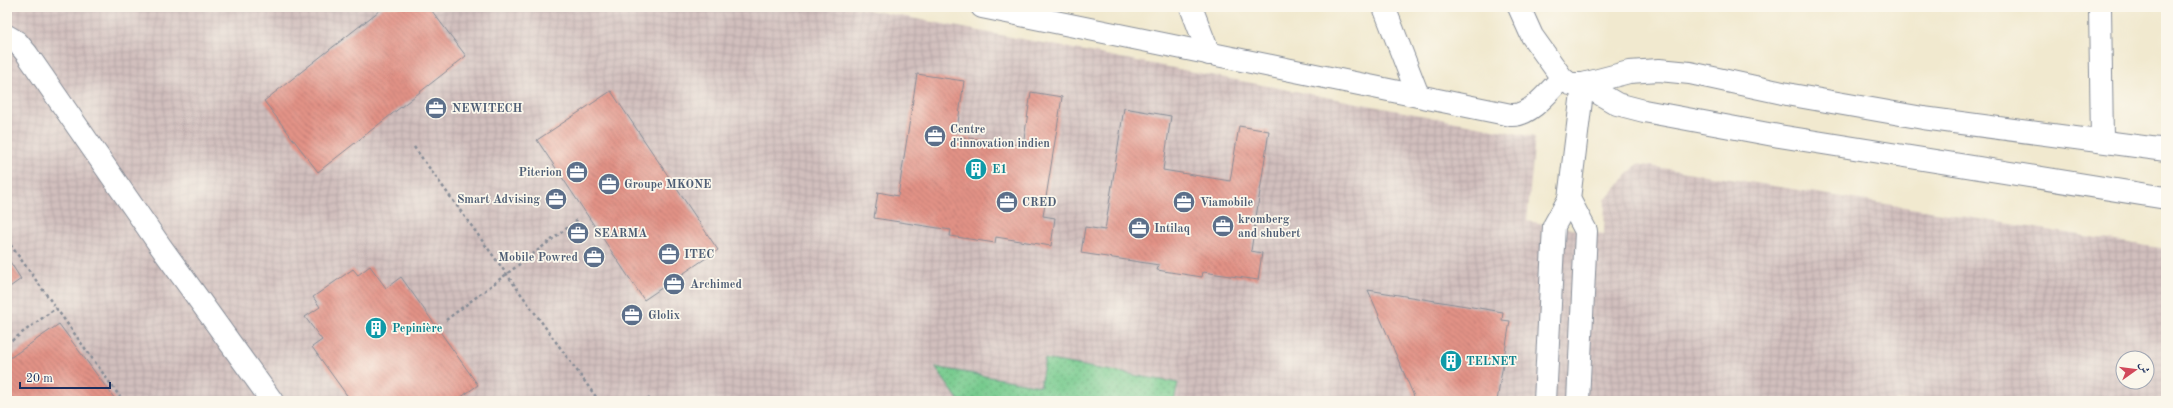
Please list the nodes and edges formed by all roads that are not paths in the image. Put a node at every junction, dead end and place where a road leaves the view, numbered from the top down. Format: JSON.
{"nodes":[{"id":1,"x":982,"y":7,"type":"edge"},
{"id":2,"x":1191,"y":7,"type":"edge"},
{"id":3,"x":1384,"y":7,"type":"edge"},
{"id":4,"x":1519,"y":7,"type":"edge"},
{"id":5,"x":2100,"y":7,"type":"edge"},
{"id":6,"x":7,"y":36,"type":"edge"},
{"id":7,"x":1209,"y":54,"type":"junction"},
{"id":8,"x":1562,"y":78,"type":"junction"},
{"id":9,"x":1582,"y":84,"type":"junction"},
{"id":10,"x":1418,"y":95,"type":"junction"},
{"id":11,"x":2102,"y":140,"type":"junction"},
{"id":12,"x":2166,"y":150,"type":"edge"},
{"id":13,"x":2166,"y":198,"type":"edge"},
{"id":14,"x":1569,"y":199,"type":"junction"},
{"id":15,"x":272,"y":401,"type":"edge"},
{"id":16,"x":1545,"y":401,"type":"edge"},
{"id":17,"x":1578,"y":401,"type":"edge"}],
"edges":[{"from":1,"to":7,"type":"street"},
{"from":2,"to":7,"type":"street"},
{"from":3,"to":10,"type":"street"},
{"from":4,"to":8,"type":"street"},
{"from":5,"to":11,"type":"street"},
{"from":6,"to":15,"type":"street"},
{"from":7,"to":10,"type":"street"},
{"from":8,"to":9,"type":"street"},
{"from":8,"to":10,"type":"street"},
{"from":9,"to":11,"type":"street"},
{"from":9,"to":13,"type":"street"},
{"from":9,"to":14,"type":"street"},
{"from":11,"to":12,"type":"street"},
{"from":14,"to":16,"type":"street"},
{"from":14,"to":17,"type":"street"}]}
